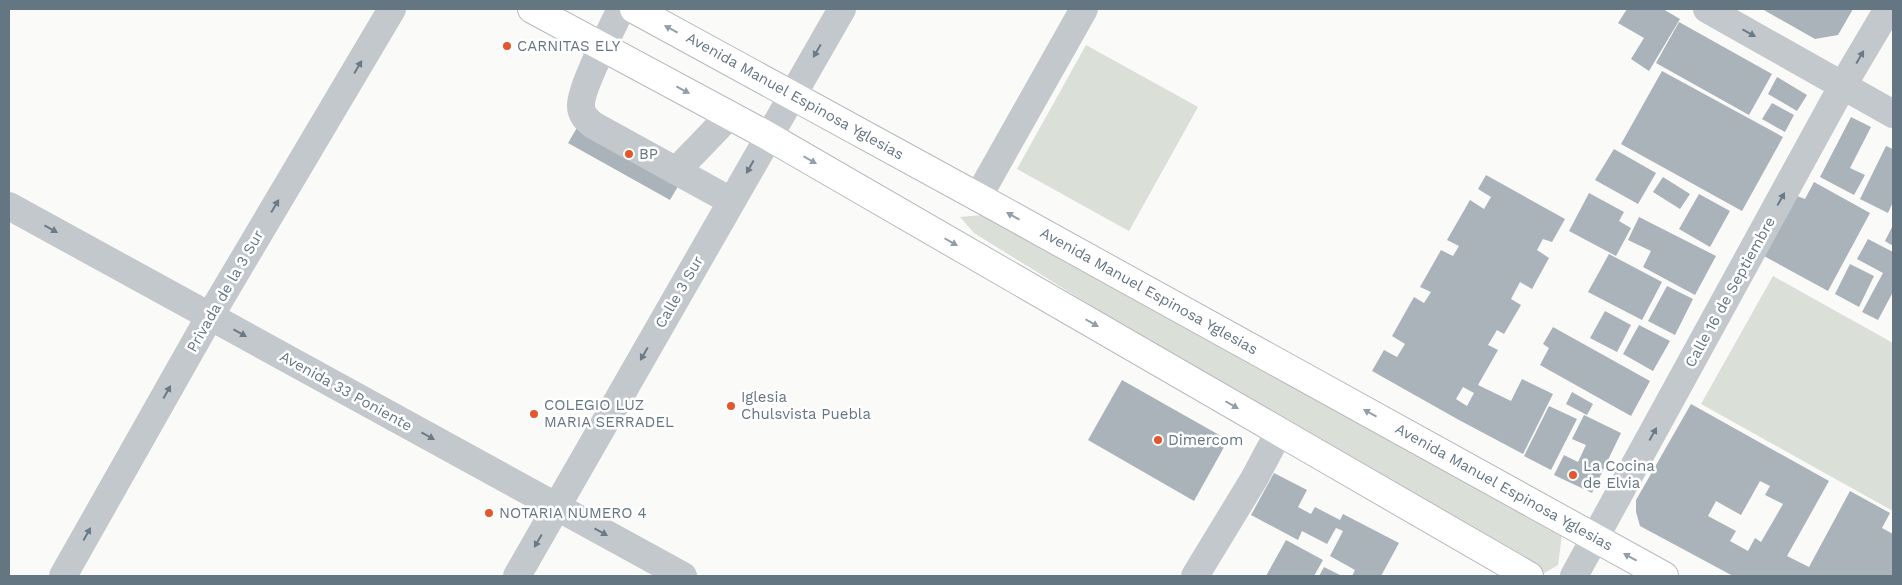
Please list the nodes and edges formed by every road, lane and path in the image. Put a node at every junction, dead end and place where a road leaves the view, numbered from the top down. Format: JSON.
{"nodes":[{"id":1,"x":392,"y":9,"type":"edge"},
{"id":2,"x":532,"y":9,"type":"edge"},
{"id":3,"x":621,"y":9,"type":"edge"},
{"id":4,"x":634,"y":9,"type":"edge"},
{"id":5,"x":842,"y":9,"type":"edge"},
{"id":6,"x":1084,"y":9,"type":"edge"},
{"id":7,"x":1707,"y":9,"type":"edge"},
{"id":8,"x":1888,"y":9,"type":"edge"},
{"id":9,"x":603,"y":47,"type":"junction"},
{"id":10,"x":1843,"y":85,"type":"junction"},
{"id":11,"x":792,"y":95,"type":"junction"},
{"id":12,"x":1893,"y":114,"type":"edge"},
{"id":13,"x":730,"y":115,"type":"junction"},
{"id":14,"x":768,"y":136,"type":"junction"},
{"id":15,"x":676,"y":171,"type":"junction"},
{"id":16,"x":978,"y":197,"type":"junction"},
{"id":17,"x":731,"y":201,"type":"junction"},
{"id":18,"x":9,"y":206,"type":"edge"},
{"id":19,"x":210,"y":316,"type":"junction"},
{"id":20,"x":1279,"y":432,"type":"junction"},
{"id":21,"x":557,"y":507,"type":"junction"},
{"id":22,"x":1596,"y":538,"type":"junction"},
{"id":23,"x":63,"y":576,"type":"edge"},
{"id":24,"x":518,"y":576,"type":"edge"},
{"id":25,"x":683,"y":576,"type":"edge"},
{"id":26,"x":1195,"y":576,"type":"edge"},
{"id":27,"x":1528,"y":576,"type":"edge"},
{"id":28,"x":1574,"y":576,"type":"edge"},
{"id":29,"x":1664,"y":576,"type":"edge"}],
"edges":[{"from":19,"to":1,"type":"street","name":"Privada de la 3 Sur","one_way":true},
{"from":2,"to":9,"type":"main road"},
{"from":3,"to":9,"type":"street"},
{"from":11,"to":4,"type":"main road","name":"Avenida Manuel Espinosa Yglesias","one_way":true},
{"from":5,"to":11,"type":"street","name":"Calle 3 Sur","one_way":true},
{"from":6,"to":16,"type":"street"},
{"from":7,"to":10,"type":"street","one_way":true},
{"from":10,"to":8,"type":"street","name":"Calle 16 de Septiembre","one_way":true},
{"from":9,"to":13,"type":"main road","one_way":true},
{"from":9,"to":15,"type":"street"},
{"from":10,"to":12,"type":"street"},
{"from":22,"to":10,"type":"street","name":"Calle 16 de Septiembre","one_way":true},
{"from":11,"to":14,"type":"street","name":"Calle 3 Sur"},
{"from":11,"to":16,"type":"main road","name":"Avenida Manuel Espinosa Yglesias"},
{"from":13,"to":14,"type":"main road"},
{"from":13,"to":15,"type":"street"},
{"from":14,"to":17,"type":"street","name":"Calle 3 Sur","one_way":true},
{"from":14,"to":20,"type":"main road","one_way":true},
{"from":15,"to":17,"type":"street"},
{"from":22,"to":16,"type":"main road","name":"Avenida Manuel Espinosa Yglesias","one_way":true},
{"from":17,"to":21,"type":"street","name":"Calle 3 Sur","one_way":true},
{"from":18,"to":19,"type":"street","name":"Avenida 33 Poniente","one_way":true},
{"from":19,"to":21,"type":"street","name":"Avenida 33 Poniente","one_way":true},
{"from":23,"to":19,"type":"street","name":"Privada de la 3 Sur","one_way":true},
{"from":20,"to":26,"type":"street"},
{"from":20,"to":27,"type":"main road"},
{"from":21,"to":24,"type":"street","name":"Calle 3 Sur","one_way":true},
{"from":21,"to":25,"type":"street","name":"Avenida 33 Poniente","one_way":true},
{"from":22,"to":28,"type":"street","name":"Calle 16 de Septiembre"},
{"from":29,"to":22,"type":"main road","name":"Avenida Manuel Espinosa Yglesias","one_way":true}]}
